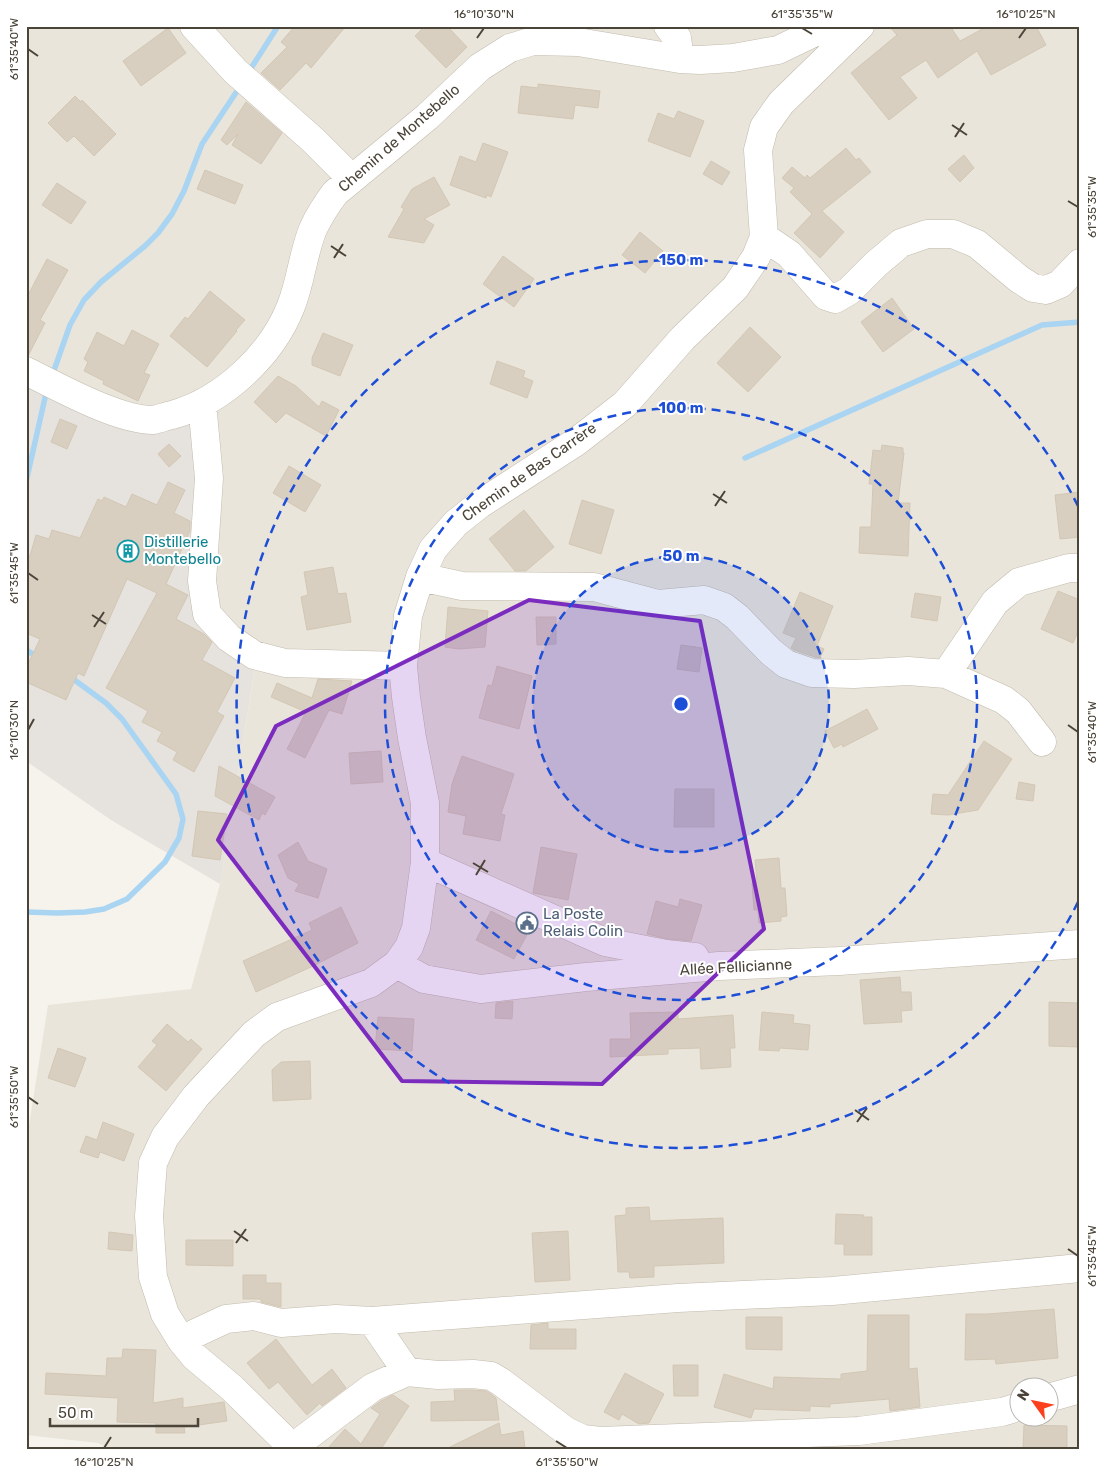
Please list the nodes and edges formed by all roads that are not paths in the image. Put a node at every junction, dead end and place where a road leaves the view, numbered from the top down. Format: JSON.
{"nodes":[{"id":1,"x":194,"y":26,"type":"edge"},
{"id":2,"x":668,"y":26,"type":"edge"},
{"id":3,"x":828,"y":26,"type":"edge"},
{"id":4,"x":860,"y":26,"type":"edge"},
{"id":5,"x":680,"y":59,"type":"junction"},
{"id":6,"x":351,"y":178,"type":"junction"},
{"id":7,"x":764,"y":237,"type":"junction"},
{"id":8,"x":1080,"y":263,"type":"edge"},
{"id":9,"x":30,"y":373,"type":"edge"},
{"id":10,"x":202,"y":403,"type":"junction"},
{"id":11,"x":1080,"y":568,"type":"edge"},
{"id":12,"x":420,"y":577,"type":"junction"},
{"id":13,"x":404,"y":666,"type":"junction"},
{"id":14,"x":946,"y":674,"type":"junction"},
{"id":15,"x":1042,"y":742,"type":"dead end"},
{"id":16,"x":425,"y":862,"type":"junction"},
{"id":17,"x":1080,"y":944,"type":"edge"},
{"id":18,"x":397,"y":964,"type":"junction"},
{"id":19,"x":718,"y":966,"type":"junction"},
{"id":20,"x":1080,"y":1268,"type":"edge"},
{"id":21,"x":372,"y":1321,"type":"junction"},
{"id":22,"x":181,"y":1340,"type":"junction"},
{"id":23,"x":407,"y":1372,"type":"junction"},
{"id":24,"x":1080,"y":1390,"type":"edge"},
{"id":25,"x":1058,"y":1396,"type":"edge"},
{"id":26,"x":1008,"y":1410,"type":"edge"},
{"id":27,"x":294,"y":1448,"type":"edge"}],
"edges":[{"from":1,"to":6,"type":"street"},
{"from":2,"to":5,"type":"street"},
{"from":3,"to":5,"type":"street","name":"Chemin de Montebello"},
{"from":4,"to":7,"type":"street","name":"Chemin de Bas Carrère"},
{"from":5,"to":6,"type":"street","name":"Chemin de Montebello"},
{"from":6,"to":10,"type":"street","name":"Chemin de Montebello"},
{"from":7,"to":8,"type":"street"},
{"from":7,"to":12,"type":"street","name":"Chemin de Bas Carrère"},
{"from":9,"to":10,"type":"street","name":"Chemin de Montebello"},
{"from":10,"to":13,"type":"street"},
{"from":11,"to":14,"type":"street"},
{"from":12,"to":13,"type":"street","name":"Chemin de Bas Carrère"},
{"from":12,"to":14,"type":"street"},
{"from":13,"to":16,"type":"street","name":"Chemin de Bas Carrère"},
{"from":14,"to":15,"type":"street"},
{"from":16,"to":18,"type":"street","name":"Chemin de Bas Carrère"},
{"from":16,"to":19,"type":"street"},
{"from":17,"to":19,"type":"street","name":"Allée Fellicianne"},
{"from":18,"to":19,"type":"street","name":"Allée Fellicianne"},
{"from":18,"to":22,"type":"street","name":"Chemin de Bas Carrère"},
{"from":20,"to":21,"type":"street"},
{"from":21,"to":22,"type":"street"},
{"from":21,"to":23,"type":"street"},
{"from":22,"to":27,"type":"street","name":"Chemin de Bas Carrère"},
{"from":23,"to":26,"type":"street"},
{"from":23,"to":27,"type":"street"},
{"from":24,"to":25,"type":"street"}]}
